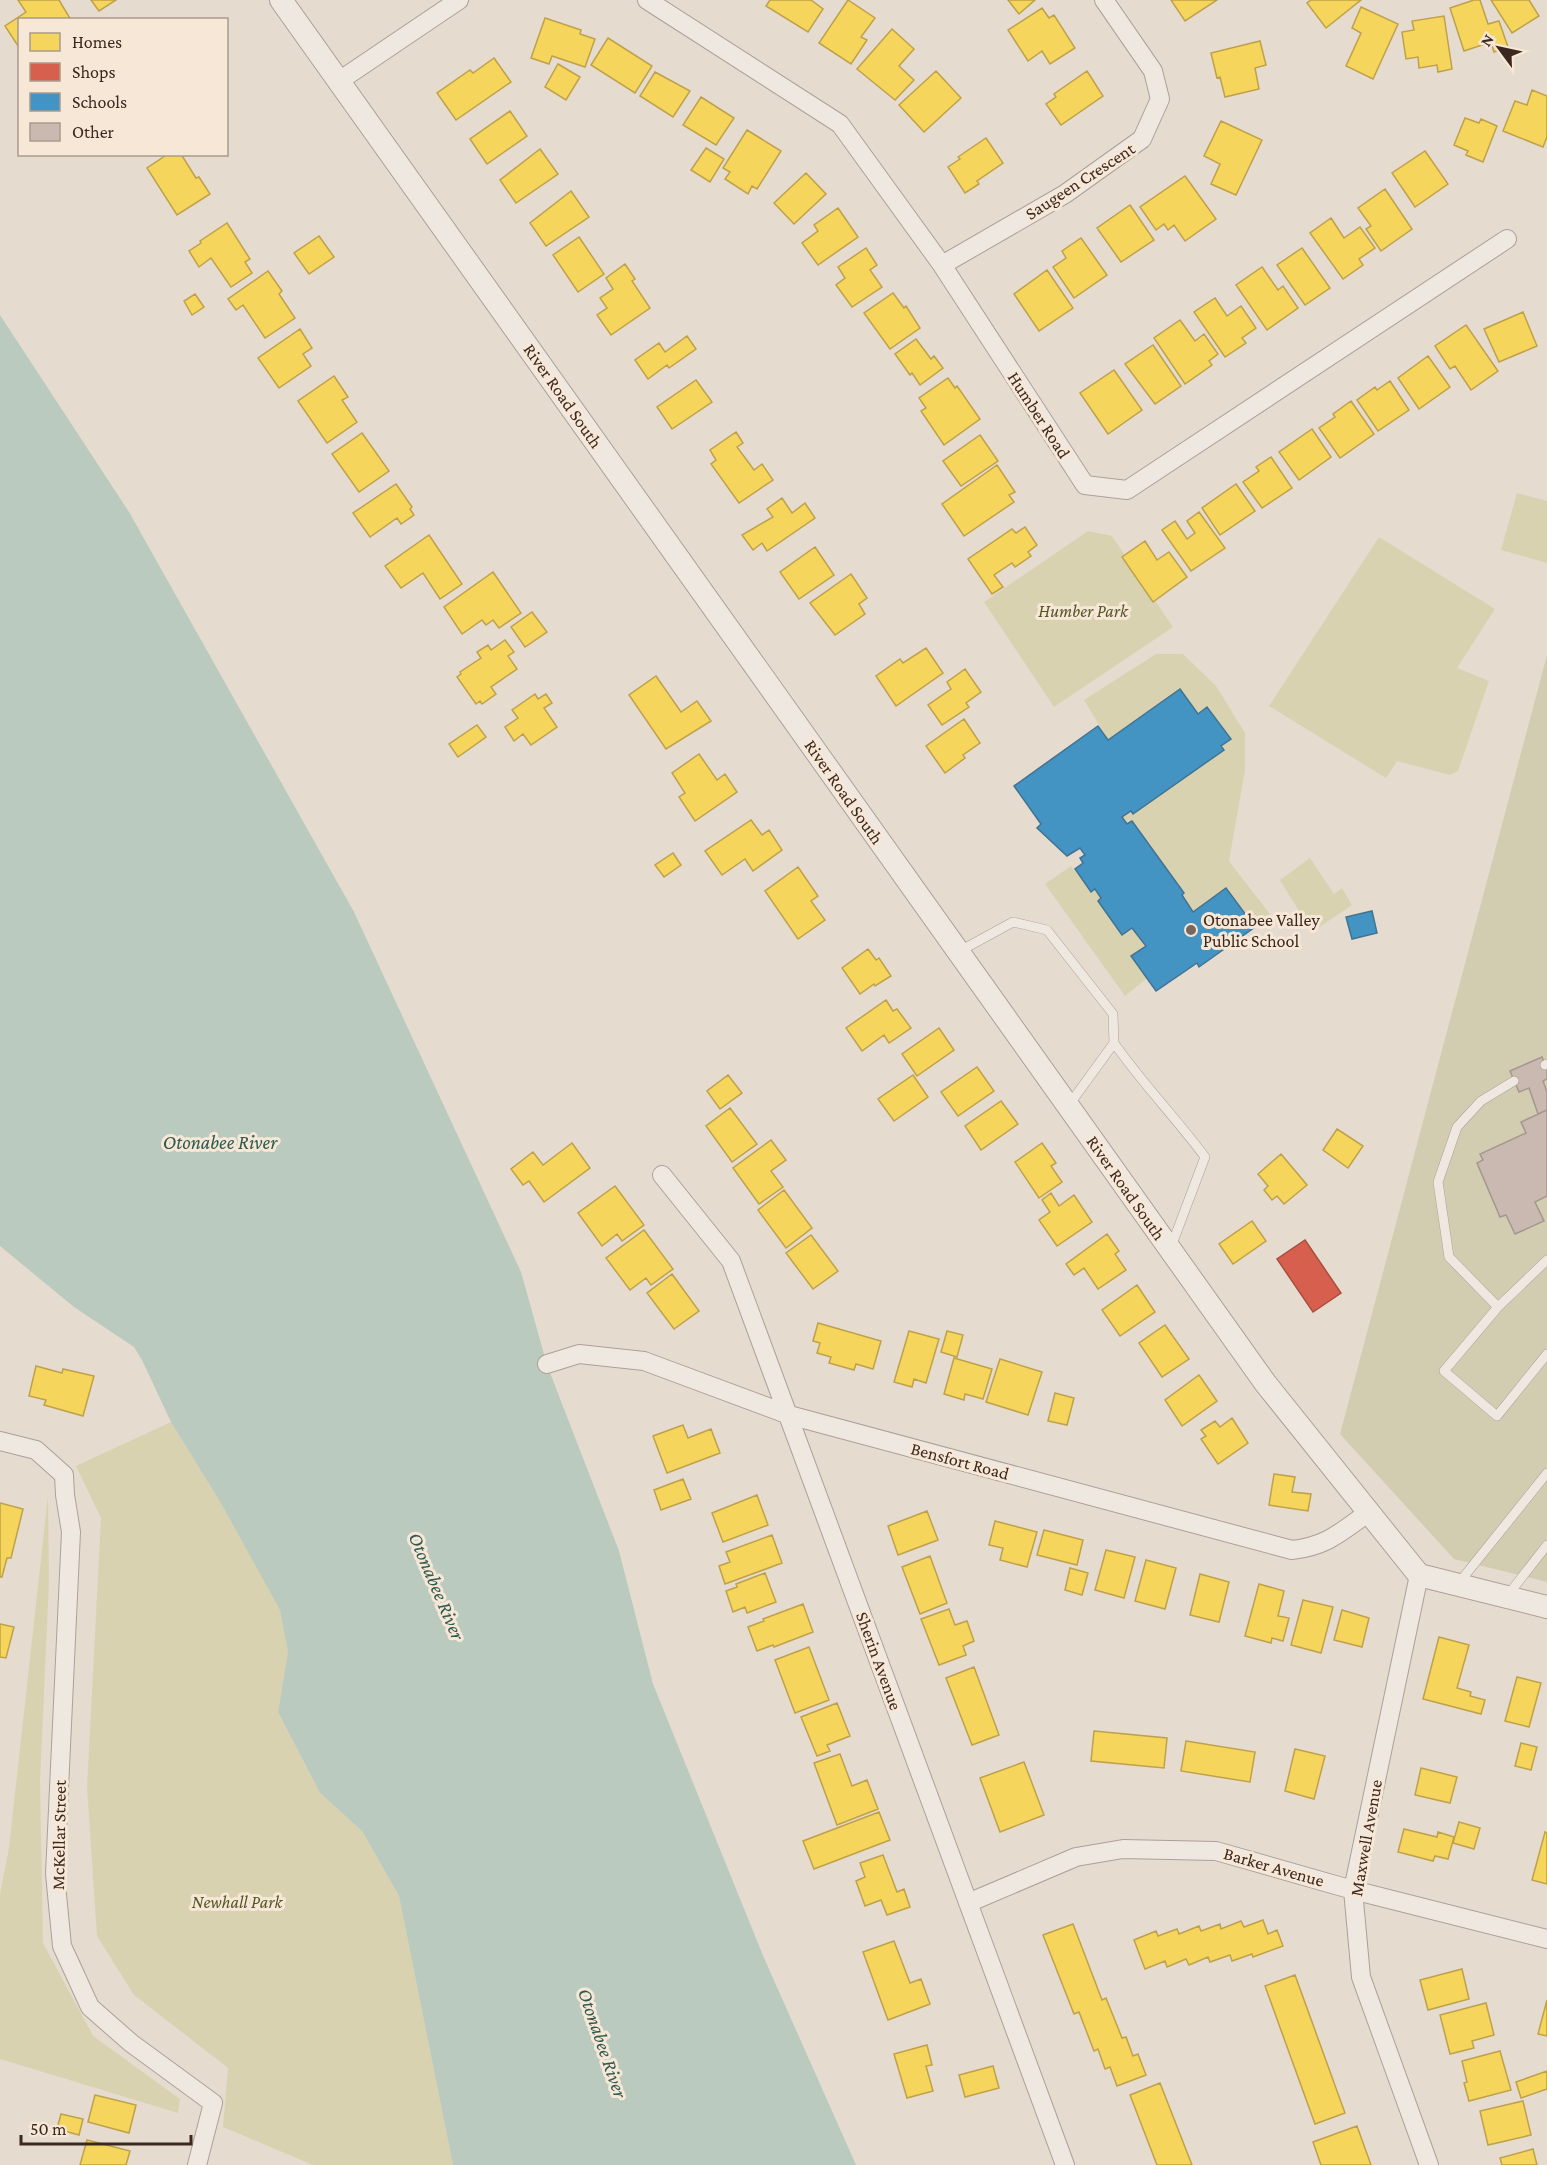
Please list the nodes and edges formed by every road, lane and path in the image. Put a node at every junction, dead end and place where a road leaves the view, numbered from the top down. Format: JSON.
{"nodes":[{"id":1,"x":281,"y":0,"type":"edge"},
{"id":2,"x":459,"y":0,"type":"edge"},
{"id":3,"x":647,"y":0,"type":"edge"},
{"id":4,"x":1104,"y":0,"type":"edge"},
{"id":5,"x":339,"y":81,"type":"junction"},
{"id":6,"x":1507,"y":239,"type":"dead end"},
{"id":7,"x":942,"y":265,"type":"junction"},
{"id":8,"x":958,"y":952,"type":"junction"},
{"id":9,"x":1114,"y":1043,"type":"junction"},
{"id":10,"x":1514,"y":1081,"type":"dead end"},
{"id":11,"x":1068,"y":1106,"type":"junction"},
{"id":12,"x":662,"y":1175,"type":"dead end"},
{"id":13,"x":1170,"y":1249,"type":"junction"},
{"id":14,"x":1547,"y":1260,"type":"edge"},
{"id":15,"x":1498,"y":1307,"type":"junction"},
{"id":16,"x":1547,"y":1354,"type":"edge"},
{"id":17,"x":547,"y":1364,"type":"dead end"},
{"id":18,"x":789,"y":1415,"type":"junction"},
{"id":19,"x":0,"y":1441,"type":"edge"},
{"id":20,"x":1547,"y":1473,"type":"edge"},
{"id":21,"x":1368,"y":1512,"type":"junction"},
{"id":22,"x":1547,"y":1545,"type":"edge"},
{"id":23,"x":1419,"y":1575,"type":"junction"},
{"id":24,"x":1458,"y":1584,"type":"junction"},
{"id":25,"x":1506,"y":1597,"type":"junction"},
{"id":26,"x":1547,"y":1607,"type":"edge"},
{"id":27,"x":1353,"y":1890,"type":"junction"},
{"id":28,"x":968,"y":1903,"type":"junction"},
{"id":29,"x":1547,"y":1939,"type":"edge"},
{"id":30,"x":197,"y":2165,"type":"edge"},
{"id":31,"x":1065,"y":2165,"type":"edge"},
{"id":32,"x":1429,"y":2165,"type":"edge"}],
"edges":[{"from":1,"to":5,"type":"street","name":"River Road South"},
{"from":2,"to":5,"type":"street"},
{"from":3,"to":7,"type":"street","name":"Humber Road"},
{"from":4,"to":7,"type":"street","name":"Saugeen Crescent"},
{"from":5,"to":8,"type":"street","name":"River Road South"},
{"from":6,"to":7,"type":"street","name":"Humber Road"},
{"from":8,"to":9,"type":"lane"},
{"from":8,"to":11,"type":"street","name":"River Road South"},
{"from":9,"to":11,"type":"lane"},
{"from":9,"to":13,"type":"lane"},
{"from":10,"to":15,"type":"lane"},
{"from":11,"to":13,"type":"street","name":"River Road South"},
{"from":12,"to":18,"type":"street","name":"Sherin Avenue"},
{"from":13,"to":21,"type":"street","name":"River Road South"},
{"from":14,"to":15,"type":"lane"},
{"from":15,"to":16,"type":"lane"},
{"from":17,"to":18,"type":"street","name":"Bensfort Road"},
{"from":18,"to":21,"type":"street","name":"Bensfort Road"},
{"from":18,"to":28,"type":"street","name":"Sherin Avenue"},
{"from":19,"to":30,"type":"street","name":"McKellar Street"},
{"from":20,"to":24,"type":"lane"},
{"from":21,"to":23,"type":"street","name":"River Road South"},
{"from":22,"to":25,"type":"lane"},
{"from":23,"to":24,"type":"street"},
{"from":23,"to":27,"type":"street","name":"Maxwell Avenue"},
{"from":24,"to":25,"type":"street"},
{"from":25,"to":26,"type":"street"},
{"from":27,"to":28,"type":"street","name":"Barker Avenue"},
{"from":27,"to":29,"type":"street","name":"Barker Avenue"},
{"from":27,"to":32,"type":"street","name":"Maxwell Avenue"},
{"from":28,"to":31,"type":"street","name":"Sherin Avenue"}]}
